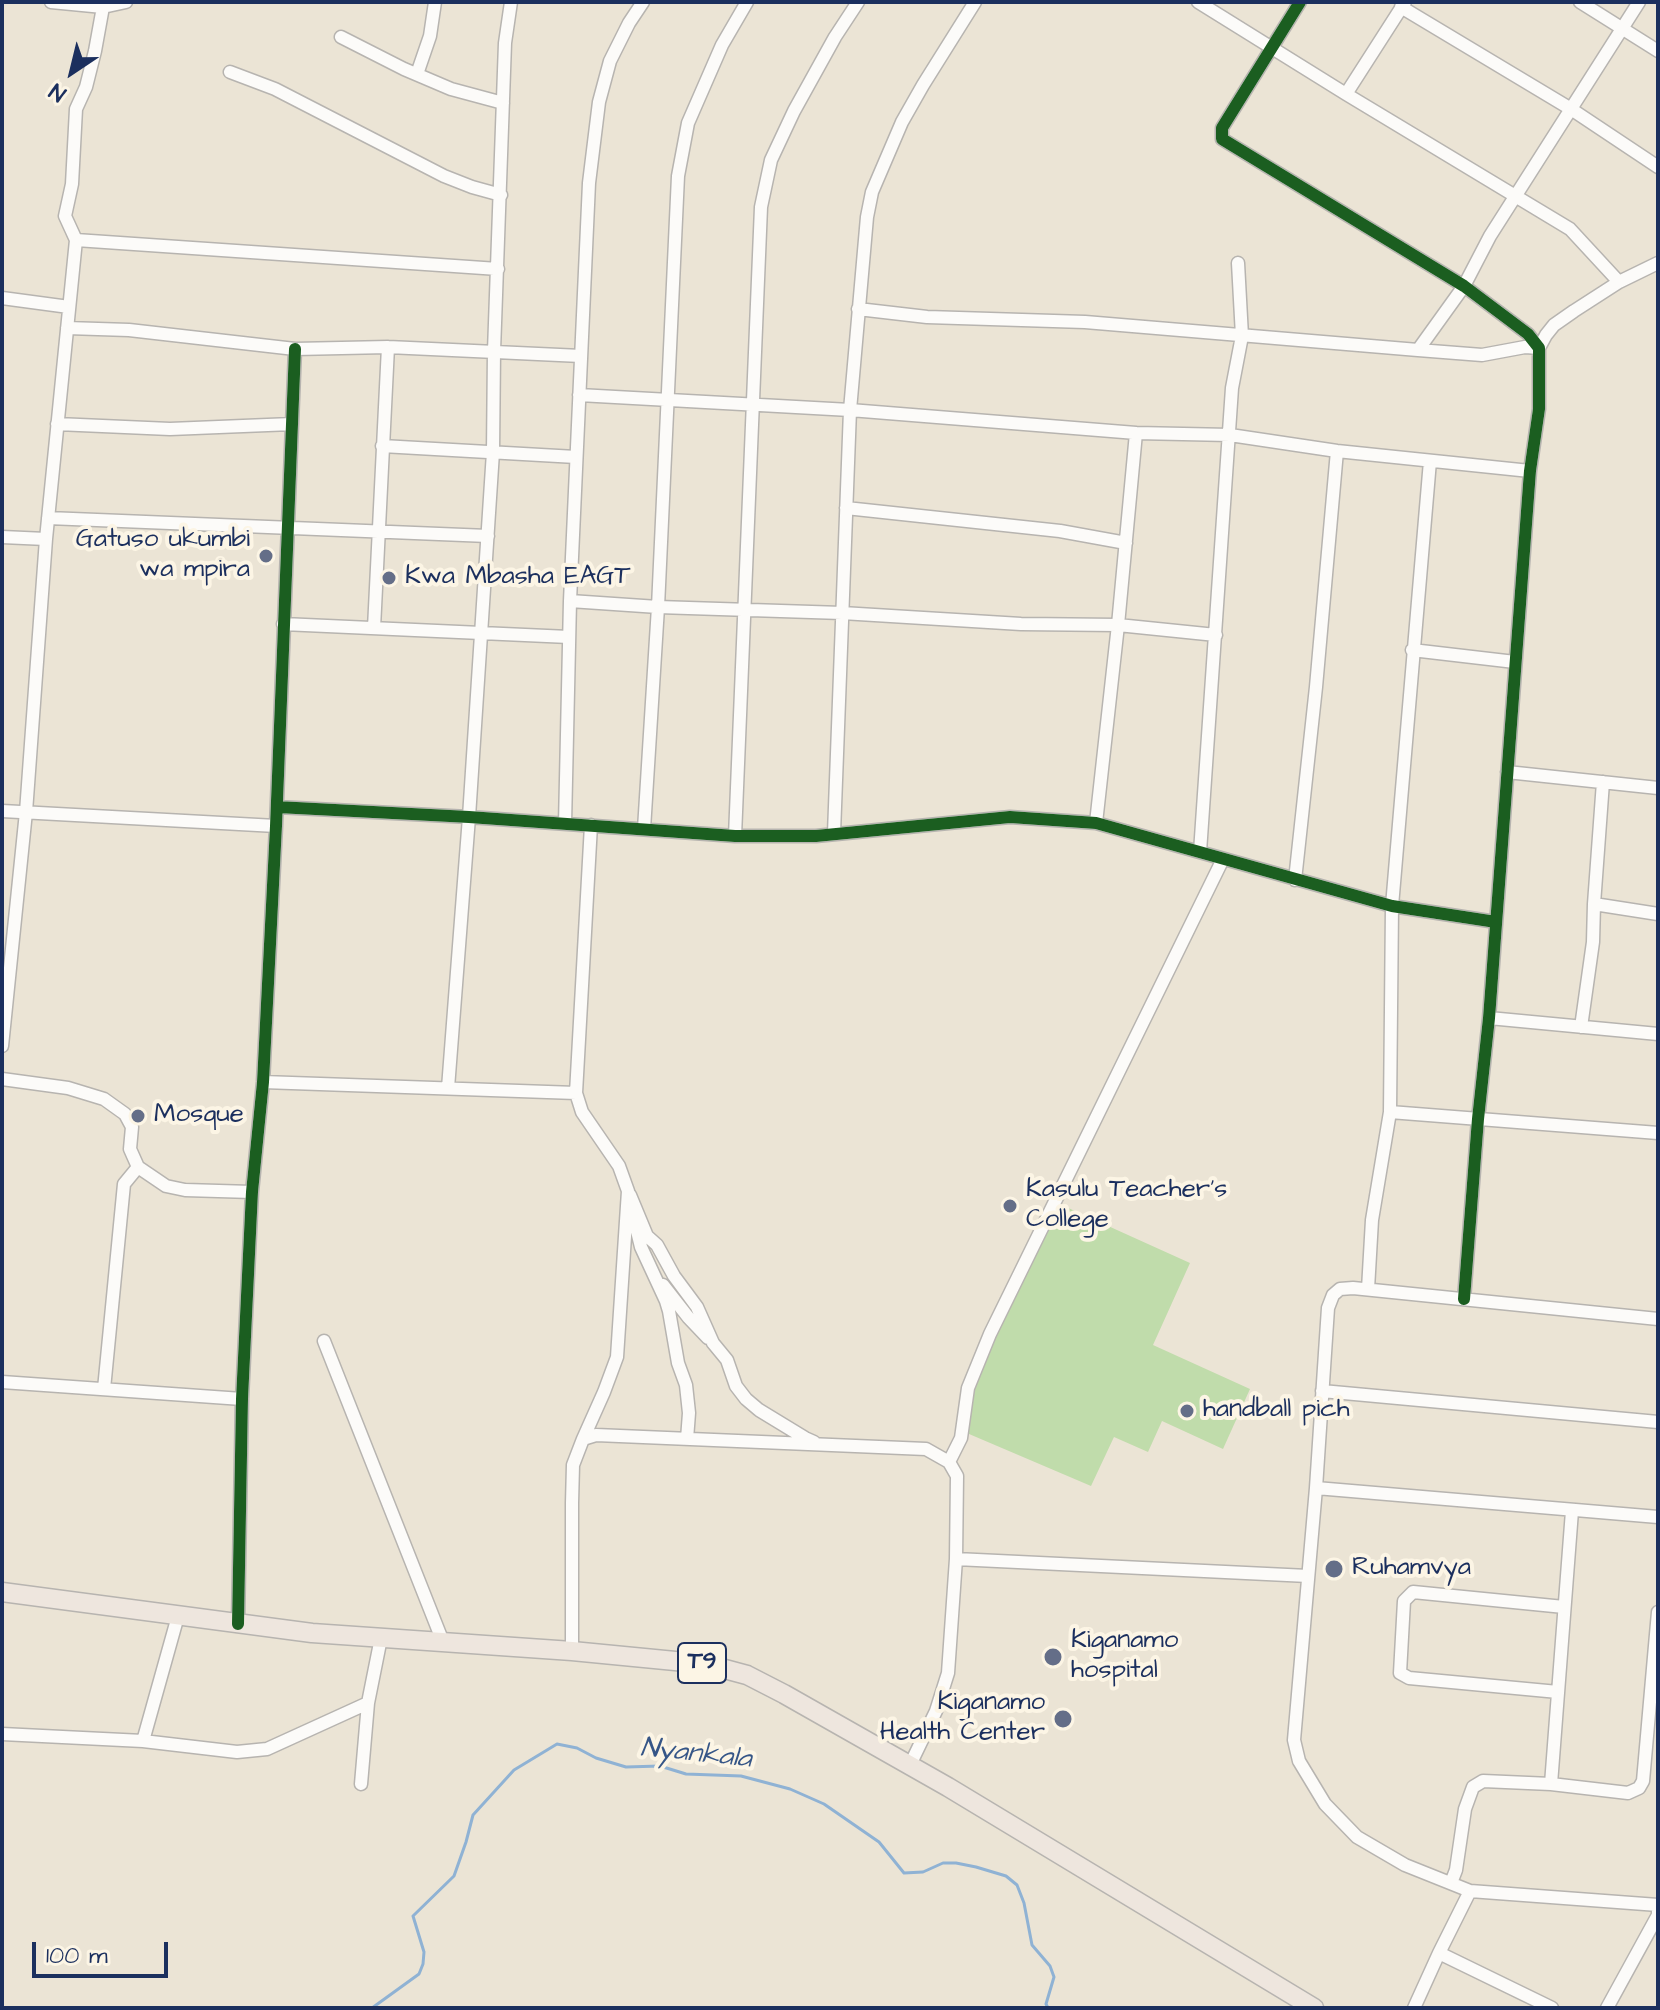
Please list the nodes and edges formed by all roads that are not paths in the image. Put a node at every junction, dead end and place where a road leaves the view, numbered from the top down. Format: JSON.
{"nodes":[{"id":1,"x":51,"y":2,"type":"edge"},
{"id":2,"x":126,"y":2,"type":"edge"},
{"id":3,"x":435,"y":2,"type":"edge"},
{"id":4,"x":511,"y":2,"type":"edge"},
{"id":5,"x":643,"y":2,"type":"edge"},
{"id":6,"x":747,"y":2,"type":"edge"},
{"id":7,"x":858,"y":2,"type":"edge"},
{"id":8,"x":975,"y":2,"type":"edge"},
{"id":9,"x":1198,"y":2,"type":"edge"},
{"id":10,"x":1300,"y":2,"type":"edge"},
{"id":11,"x":1580,"y":2,"type":"edge"},
{"id":12,"x":1639,"y":2,"type":"edge"},
{"id":13,"x":1403,"y":5,"type":"edge"},
{"id":14,"x":103,"y":7,"type":"junction"},
{"id":15,"x":1622,"y":28,"type":"junction"},
{"id":16,"x":341,"y":37,"type":"dead end"},
{"id":17,"x":1271,"y":48,"type":"junction"},
{"id":18,"x":1658,"y":51,"type":"edge"},
{"id":19,"x":230,"y":72,"type":"dead end"},
{"id":20,"x":417,"y":74,"type":"junction"},
{"id":21,"x":1346,"y":94,"type":"junction"},
{"id":22,"x":503,"y":103,"type":"junction"},
{"id":23,"x":1571,"y":109,"type":"junction"},
{"id":24,"x":1658,"y":167,"type":"edge"},
{"id":25,"x":501,"y":195,"type":"junction"},
{"id":26,"x":1517,"y":197,"type":"junction"},
{"id":27,"x":76,"y":240,"type":"junction"},
{"id":28,"x":1238,"y":263,"type":"dead end"},
{"id":29,"x":1658,"y":263,"type":"edge"},
{"id":30,"x":498,"y":269,"type":"junction"},
{"id":31,"x":1619,"y":282,"type":"junction"},
{"id":32,"x":1464,"y":286,"type":"junction"},
{"id":33,"x":2,"y":298,"type":"edge"},
{"id":34,"x":69,"y":307,"type":"junction"},
{"id":35,"x":858,"y":309,"type":"junction"},
{"id":36,"x":67,"y":328,"type":"junction"},
{"id":37,"x":1242,"y":336,"type":"junction"},
{"id":38,"x":388,"y":347,"type":"junction"},
{"id":39,"x":1539,"y":348,"type":"junction"},
{"id":40,"x":295,"y":349,"type":"junction"},
{"id":41,"x":1418,"y":350,"type":"junction"},
{"id":42,"x":494,"y":351,"type":"junction"},
{"id":43,"x":581,"y":356,"type":"junction"},
{"id":44,"x":579,"y":395,"type":"junction"},
{"id":45,"x":668,"y":398,"type":"junction"},
{"id":46,"x":754,"y":404,"type":"junction"},
{"id":47,"x":850,"y":410,"type":"junction"},
{"id":48,"x":57,"y":424,"type":"junction"},
{"id":49,"x":292,"y":424,"type":"junction"},
{"id":50,"x":1136,"y":433,"type":"junction"},
{"id":51,"x":1230,"y":435,"type":"junction"},
{"id":52,"x":382,"y":446,"type":"junction"},
{"id":53,"x":1337,"y":451,"type":"junction"},
{"id":54,"x":493,"y":452,"type":"junction"},
{"id":55,"x":576,"y":457,"type":"junction"},
{"id":56,"x":1430,"y":461,"type":"junction"},
{"id":57,"x":1530,"y":471,"type":"junction"},
{"id":58,"x":846,"y":508,"type":"junction"},
{"id":59,"x":48,"y":518,"type":"junction"},
{"id":60,"x":287,"y":528,"type":"junction"},
{"id":61,"x":378,"y":532,"type":"junction"},
{"id":62,"x":488,"y":536,"type":"junction"},
{"id":63,"x":2,"y":537,"type":"edge"},
{"id":64,"x":46,"y":539,"type":"junction"},
{"id":65,"x":1126,"y":543,"type":"junction"},
{"id":66,"x":570,"y":601,"type":"junction"},
{"id":67,"x":658,"y":607,"type":"junction"},
{"id":68,"x":746,"y":609,"type":"junction"},
{"id":69,"x":842,"y":613,"type":"junction"},
{"id":70,"x":283,"y":624,"type":"junction"},
{"id":71,"x":1118,"y":625,"type":"junction"},
{"id":72,"x":374,"y":628,"type":"junction"},
{"id":73,"x":481,"y":632,"type":"junction"},
{"id":74,"x":1216,"y":635,"type":"junction"},
{"id":75,"x":569,"y":637,"type":"junction"},
{"id":76,"x":1412,"y":650,"type":"junction"},
{"id":77,"x":1515,"y":662,"type":"junction"},
{"id":78,"x":1507,"y":772,"type":"junction"},
{"id":79,"x":1603,"y":782,"type":"junction"},
{"id":80,"x":1658,"y":788,"type":"edge"},
{"id":81,"x":277,"y":807,"type":"junction"},
{"id":82,"x":2,"y":811,"type":"edge"},
{"id":83,"x":26,"y":812,"type":"junction"},
{"id":84,"x":469,"y":817,"type":"junction"},
{"id":85,"x":1096,"y":823,"type":"junction"},
{"id":86,"x":565,"y":824,"type":"junction"},
{"id":87,"x":591,"y":825,"type":"junction"},
{"id":88,"x":276,"y":826,"type":"junction"},
{"id":89,"x":644,"y":829,"type":"junction"},
{"id":90,"x":834,"y":833,"type":"junction"},
{"id":91,"x":735,"y":836,"type":"junction"},
{"id":92,"x":1200,"y":852,"type":"junction"},
{"id":93,"x":1223,"y":859,"type":"junction"},
{"id":94,"x":1295,"y":880,"type":"junction"},
{"id":95,"x":1594,"y":904,"type":"junction"},
{"id":96,"x":1392,"y":906,"type":"junction"},
{"id":97,"x":1658,"y":914,"type":"edge"},
{"id":98,"x":1496,"y":922,"type":"junction"},
{"id":99,"x":7,"y":949,"type":"edge"},
{"id":100,"x":1489,"y":1018,"type":"junction"},
{"id":101,"x":1581,"y":1027,"type":"junction"},
{"id":102,"x":1658,"y":1034,"type":"edge"},
{"id":103,"x":2,"y":1046,"type":"edge"},
{"id":104,"x":2,"y":1079,"type":"edge"},
{"id":105,"x":263,"y":1082,"type":"junction"},
{"id":106,"x":448,"y":1088,"type":"junction"},
{"id":107,"x":576,"y":1093,"type":"junction"},
{"id":108,"x":1390,"y":1112,"type":"junction"},
{"id":109,"x":1478,"y":1119,"type":"junction"},
{"id":110,"x":1658,"y":1133,"type":"edge"},
{"id":111,"x":138,"y":1167,"type":"junction"},
{"id":112,"x":252,"y":1192,"type":"junction"},
{"id":113,"x":630,"y":1196,"type":"junction"},
{"id":114,"x":655,"y":1278,"type":"junction"},
{"id":115,"x":1368,"y":1289,"type":"junction"},
{"id":116,"x":1464,"y":1299,"type":"junction"},
{"id":117,"x":1658,"y":1319,"type":"edge"},
{"id":118,"x":324,"y":1341,"type":"dead end"},
{"id":119,"x":713,"y":1343,"type":"junction"},
{"id":120,"x":2,"y":1382,"type":"edge"},
{"id":121,"x":104,"y":1389,"type":"junction"},
{"id":122,"x":1322,"y":1391,"type":"junction"},
{"id":123,"x":242,"y":1399,"type":"junction"},
{"id":124,"x":1658,"y":1422,"type":"edge"},
{"id":125,"x":583,"y":1439,"type":"junction"},
{"id":126,"x":687,"y":1439,"type":"junction"},
{"id":127,"x":821,"y":1445,"type":"junction"},
{"id":128,"x":949,"y":1462,"type":"junction"},
{"id":129,"x":1316,"y":1488,"type":"junction"},
{"id":130,"x":1572,"y":1511,"type":"junction"},
{"id":131,"x":1658,"y":1517,"type":"edge"},
{"id":132,"x":956,"y":1559,"type":"junction"},
{"id":133,"x":1308,"y":1576,"type":"junction"},
{"id":134,"x":2,"y":1592,"type":"edge"},
{"id":135,"x":1564,"y":1607,"type":"junction"},
{"id":136,"x":1658,"y":1612,"type":"edge"},
{"id":137,"x":178,"y":1616,"type":"junction"},
{"id":138,"x":238,"y":1624,"type":"junction"},
{"id":139,"x":381,"y":1638,"type":"junction"},
{"id":140,"x":443,"y":1642,"type":"junction"},
{"id":141,"x":572,"y":1651,"type":"junction"},
{"id":142,"x":1558,"y":1692,"type":"junction"},
{"id":143,"x":368,"y":1703,"type":"junction"},
{"id":144,"x":2,"y":1734,"type":"edge"},
{"id":145,"x":143,"y":1741,"type":"junction"},
{"id":146,"x":910,"y":1765,"type":"junction"},
{"id":147,"x":361,"y":1784,"type":"dead end"},
{"id":148,"x":1551,"y":1784,"type":"junction"},
{"id":149,"x":1451,"y":1883,"type":"junction"},
{"id":150,"x":1470,"y":1891,"type":"junction"},
{"id":151,"x":1658,"y":1907,"type":"edge"},
{"id":152,"x":1439,"y":1953,"type":"junction"},
{"id":153,"x":1314,"y":2008,"type":"edge"},
{"id":154,"x":1414,"y":2008,"type":"edge"},
{"id":155,"x":1552,"y":2008,"type":"edge"},
{"id":156,"x":1607,"y":2008,"type":"edge"}],
"edges":[{"from":1,"to":14,"type":"street"},
{"from":2,"to":14,"type":"street"},
{"from":3,"to":20,"type":"street"},
{"from":4,"to":22,"type":"street"},
{"from":5,"to":43,"type":"street"},
{"from":6,"to":45,"type":"street"},
{"from":7,"to":46,"type":"street"},
{"from":8,"to":35,"type":"street"},
{"from":9,"to":17,"type":"street"},
{"from":10,"to":17,"type":"street"},
{"from":11,"to":15,"type":"street"},
{"from":12,"to":15,"type":"street"},
{"from":13,"to":21,"type":"street"},
{"from":13,"to":23,"type":"street"},
{"from":14,"to":27,"type":"street"},
{"from":15,"to":18,"type":"street"},
{"from":15,"to":23,"type":"street"},
{"from":16,"to":20,"type":"street"},
{"from":17,"to":21,"type":"street"},
{"from":17,"to":32,"type":"street"},
{"from":19,"to":25,"type":"street"},
{"from":20,"to":22,"type":"street"},
{"from":21,"to":26,"type":"street"},
{"from":22,"to":25,"type":"street"},
{"from":23,"to":24,"type":"street"},
{"from":23,"to":26,"type":"street"},
{"from":25,"to":30,"type":"street"},
{"from":26,"to":31,"type":"street"},
{"from":26,"to":32,"type":"street"},
{"from":27,"to":30,"type":"street"},
{"from":27,"to":34,"type":"street"},
{"from":28,"to":37,"type":"street"},
{"from":29,"to":31,"type":"street"},
{"from":30,"to":42,"type":"street"},
{"from":31,"to":39,"type":"street"},
{"from":32,"to":39,"type":"street"},
{"from":32,"to":41,"type":"street"},
{"from":33,"to":34,"type":"street"},
{"from":34,"to":36,"type":"street"},
{"from":35,"to":37,"type":"street"},
{"from":35,"to":47,"type":"street"},
{"from":36,"to":40,"type":"street"},
{"from":36,"to":48,"type":"street"},
{"from":37,"to":41,"type":"street"},
{"from":37,"to":51,"type":"street"},
{"from":38,"to":40,"type":"street"},
{"from":38,"to":42,"type":"street"},
{"from":38,"to":52,"type":"street"},
{"from":39,"to":41,"type":"street"},
{"from":39,"to":57,"type":"street"},
{"from":40,"to":49,"type":"street"},
{"from":42,"to":43,"type":"street"},
{"from":42,"to":54,"type":"street"},
{"from":43,"to":44,"type":"street"},
{"from":44,"to":45,"type":"street"},
{"from":44,"to":55,"type":"street"},
{"from":45,"to":46,"type":"street"},
{"from":45,"to":67,"type":"street"},
{"from":46,"to":47,"type":"street"},
{"from":46,"to":68,"type":"street"},
{"from":47,"to":50,"type":"street"},
{"from":47,"to":58,"type":"street"},
{"from":48,"to":49,"type":"street"},
{"from":48,"to":59,"type":"street"},
{"from":49,"to":60,"type":"street"},
{"from":50,"to":51,"type":"street"},
{"from":50,"to":65,"type":"street"},
{"from":51,"to":53,"type":"street"},
{"from":51,"to":74,"type":"street"},
{"from":52,"to":54,"type":"street"},
{"from":52,"to":61,"type":"street"},
{"from":53,"to":56,"type":"street"},
{"from":53,"to":94,"type":"street"},
{"from":54,"to":55,"type":"street"},
{"from":54,"to":62,"type":"street"},
{"from":55,"to":66,"type":"street"},
{"from":56,"to":57,"type":"street"},
{"from":56,"to":76,"type":"street"},
{"from":57,"to":77,"type":"street"},
{"from":58,"to":65,"type":"street"},
{"from":58,"to":69,"type":"street"},
{"from":59,"to":60,"type":"street"},
{"from":59,"to":64,"type":"street"},
{"from":60,"to":61,"type":"street"},
{"from":60,"to":70,"type":"street"},
{"from":61,"to":62,"type":"street"},
{"from":61,"to":72,"type":"street"},
{"from":62,"to":73,"type":"street"},
{"from":63,"to":64,"type":"street"},
{"from":64,"to":83,"type":"street"},
{"from":65,"to":71,"type":"street"},
{"from":66,"to":67,"type":"street"},
{"from":66,"to":75,"type":"street"},
{"from":67,"to":68,"type":"street"},
{"from":67,"to":89,"type":"street"},
{"from":68,"to":69,"type":"street"},
{"from":68,"to":91,"type":"street"},
{"from":69,"to":71,"type":"street"},
{"from":69,"to":90,"type":"street"},
{"from":70,"to":72,"type":"street"},
{"from":70,"to":81,"type":"street"},
{"from":71,"to":74,"type":"street"},
{"from":71,"to":85,"type":"street"},
{"from":72,"to":73,"type":"street"},
{"from":73,"to":75,"type":"street"},
{"from":73,"to":84,"type":"street"},
{"from":74,"to":92,"type":"street"},
{"from":75,"to":86,"type":"street"},
{"from":76,"to":77,"type":"street"},
{"from":76,"to":96,"type":"street"},
{"from":77,"to":78,"type":"street"},
{"from":78,"to":79,"type":"street"},
{"from":78,"to":98,"type":"street"},
{"from":79,"to":80,"type":"street"},
{"from":79,"to":95,"type":"street"},
{"from":81,"to":84,"type":"street"},
{"from":81,"to":88,"type":"street"},
{"from":82,"to":83,"type":"street"},
{"from":83,"to":88,"type":"street"},
{"from":83,"to":99,"type":"street"},
{"from":84,"to":86,"type":"street"},
{"from":84,"to":106,"type":"street"},
{"from":85,"to":90,"type":"street"},
{"from":85,"to":92,"type":"street"},
{"from":86,"to":87,"type":"street"},
{"from":87,"to":89,"type":"street"},
{"from":87,"to":107,"type":"street"},
{"from":88,"to":105,"type":"street"},
{"from":89,"to":91,"type":"street"},
{"from":90,"to":91,"type":"street"},
{"from":92,"to":93,"type":"street"},
{"from":93,"to":94,"type":"street"},
{"from":93,"to":128,"type":"street"},
{"from":94,"to":96,"type":"street"},
{"from":95,"to":97,"type":"street"},
{"from":95,"to":101,"type":"street"},
{"from":96,"to":98,"type":"street"},
{"from":96,"to":108,"type":"street"},
{"from":98,"to":100,"type":"street"},
{"from":99,"to":103,"type":"street"},
{"from":100,"to":101,"type":"street"},
{"from":100,"to":109,"type":"street"},
{"from":101,"to":102,"type":"street"},
{"from":104,"to":111,"type":"street"},
{"from":105,"to":106,"type":"street"},
{"from":105,"to":112,"type":"street"},
{"from":106,"to":107,"type":"street"},
{"from":107,"to":113,"type":"street"},
{"from":108,"to":109,"type":"street"},
{"from":108,"to":115,"type":"street"},
{"from":109,"to":110,"type":"street"},
{"from":109,"to":116,"type":"street"},
{"from":111,"to":112,"type":"street"},
{"from":111,"to":121,"type":"street"},
{"from":112,"to":123,"type":"street"},
{"from":113,"to":114,"type":"street"},
{"from":113,"to":119,"type":"street"},
{"from":113,"to":125,"type":"street"},
{"from":114,"to":119,"type":"street"},
{"from":114,"to":126,"type":"street"},
{"from":115,"to":116,"type":"street"},
{"from":115,"to":122,"type":"street"},
{"from":116,"to":117,"type":"street"},
{"from":118,"to":140,"type":"street"},
{"from":119,"to":127,"type":"street"},
{"from":120,"to":121,"type":"street"},
{"from":121,"to":123,"type":"street"},
{"from":122,"to":124,"type":"street"},
{"from":122,"to":129,"type":"street"},
{"from":123,"to":138,"type":"street"},
{"from":125,"to":126,"type":"street"},
{"from":125,"to":141,"type":"street"},
{"from":126,"to":127,"type":"street"},
{"from":127,"to":128,"type":"street"},
{"from":128,"to":132,"type":"street"},
{"from":129,"to":130,"type":"street"},
{"from":129,"to":133,"type":"street"},
{"from":130,"to":131,"type":"street"},
{"from":130,"to":135,"type":"street"},
{"from":132,"to":133,"type":"street"},
{"from":132,"to":146,"type":"street"},
{"from":133,"to":149,"type":"street"},
{"from":134,"to":137,"type":"highway","number":"T9"},
{"from":135,"to":142,"type":"street"},
{"from":135,"to":142,"type":"street"},
{"from":136,"to":148,"type":"street"},
{"from":137,"to":138,"type":"highway","number":"T9"},
{"from":137,"to":145,"type":"street"},
{"from":138,"to":139,"type":"highway","number":"T9"},
{"from":139,"to":140,"type":"highway","number":"T9"},
{"from":139,"to":143,"type":"street"},
{"from":140,"to":141,"type":"highway","number":"T9"},
{"from":141,"to":146,"type":"highway","number":"T9"},
{"from":142,"to":148,"type":"street"},
{"from":143,"to":145,"type":"street"},
{"from":143,"to":147,"type":"street"},
{"from":144,"to":145,"type":"street"},
{"from":146,"to":153,"type":"highway","number":"T9"},
{"from":148,"to":149,"type":"street"},
{"from":149,"to":150,"type":"street"},
{"from":150,"to":151,"type":"street"},
{"from":150,"to":152,"type":"street"},
{"from":151,"to":156,"type":"street"},
{"from":152,"to":154,"type":"street"},
{"from":152,"to":155,"type":"street"}]}
